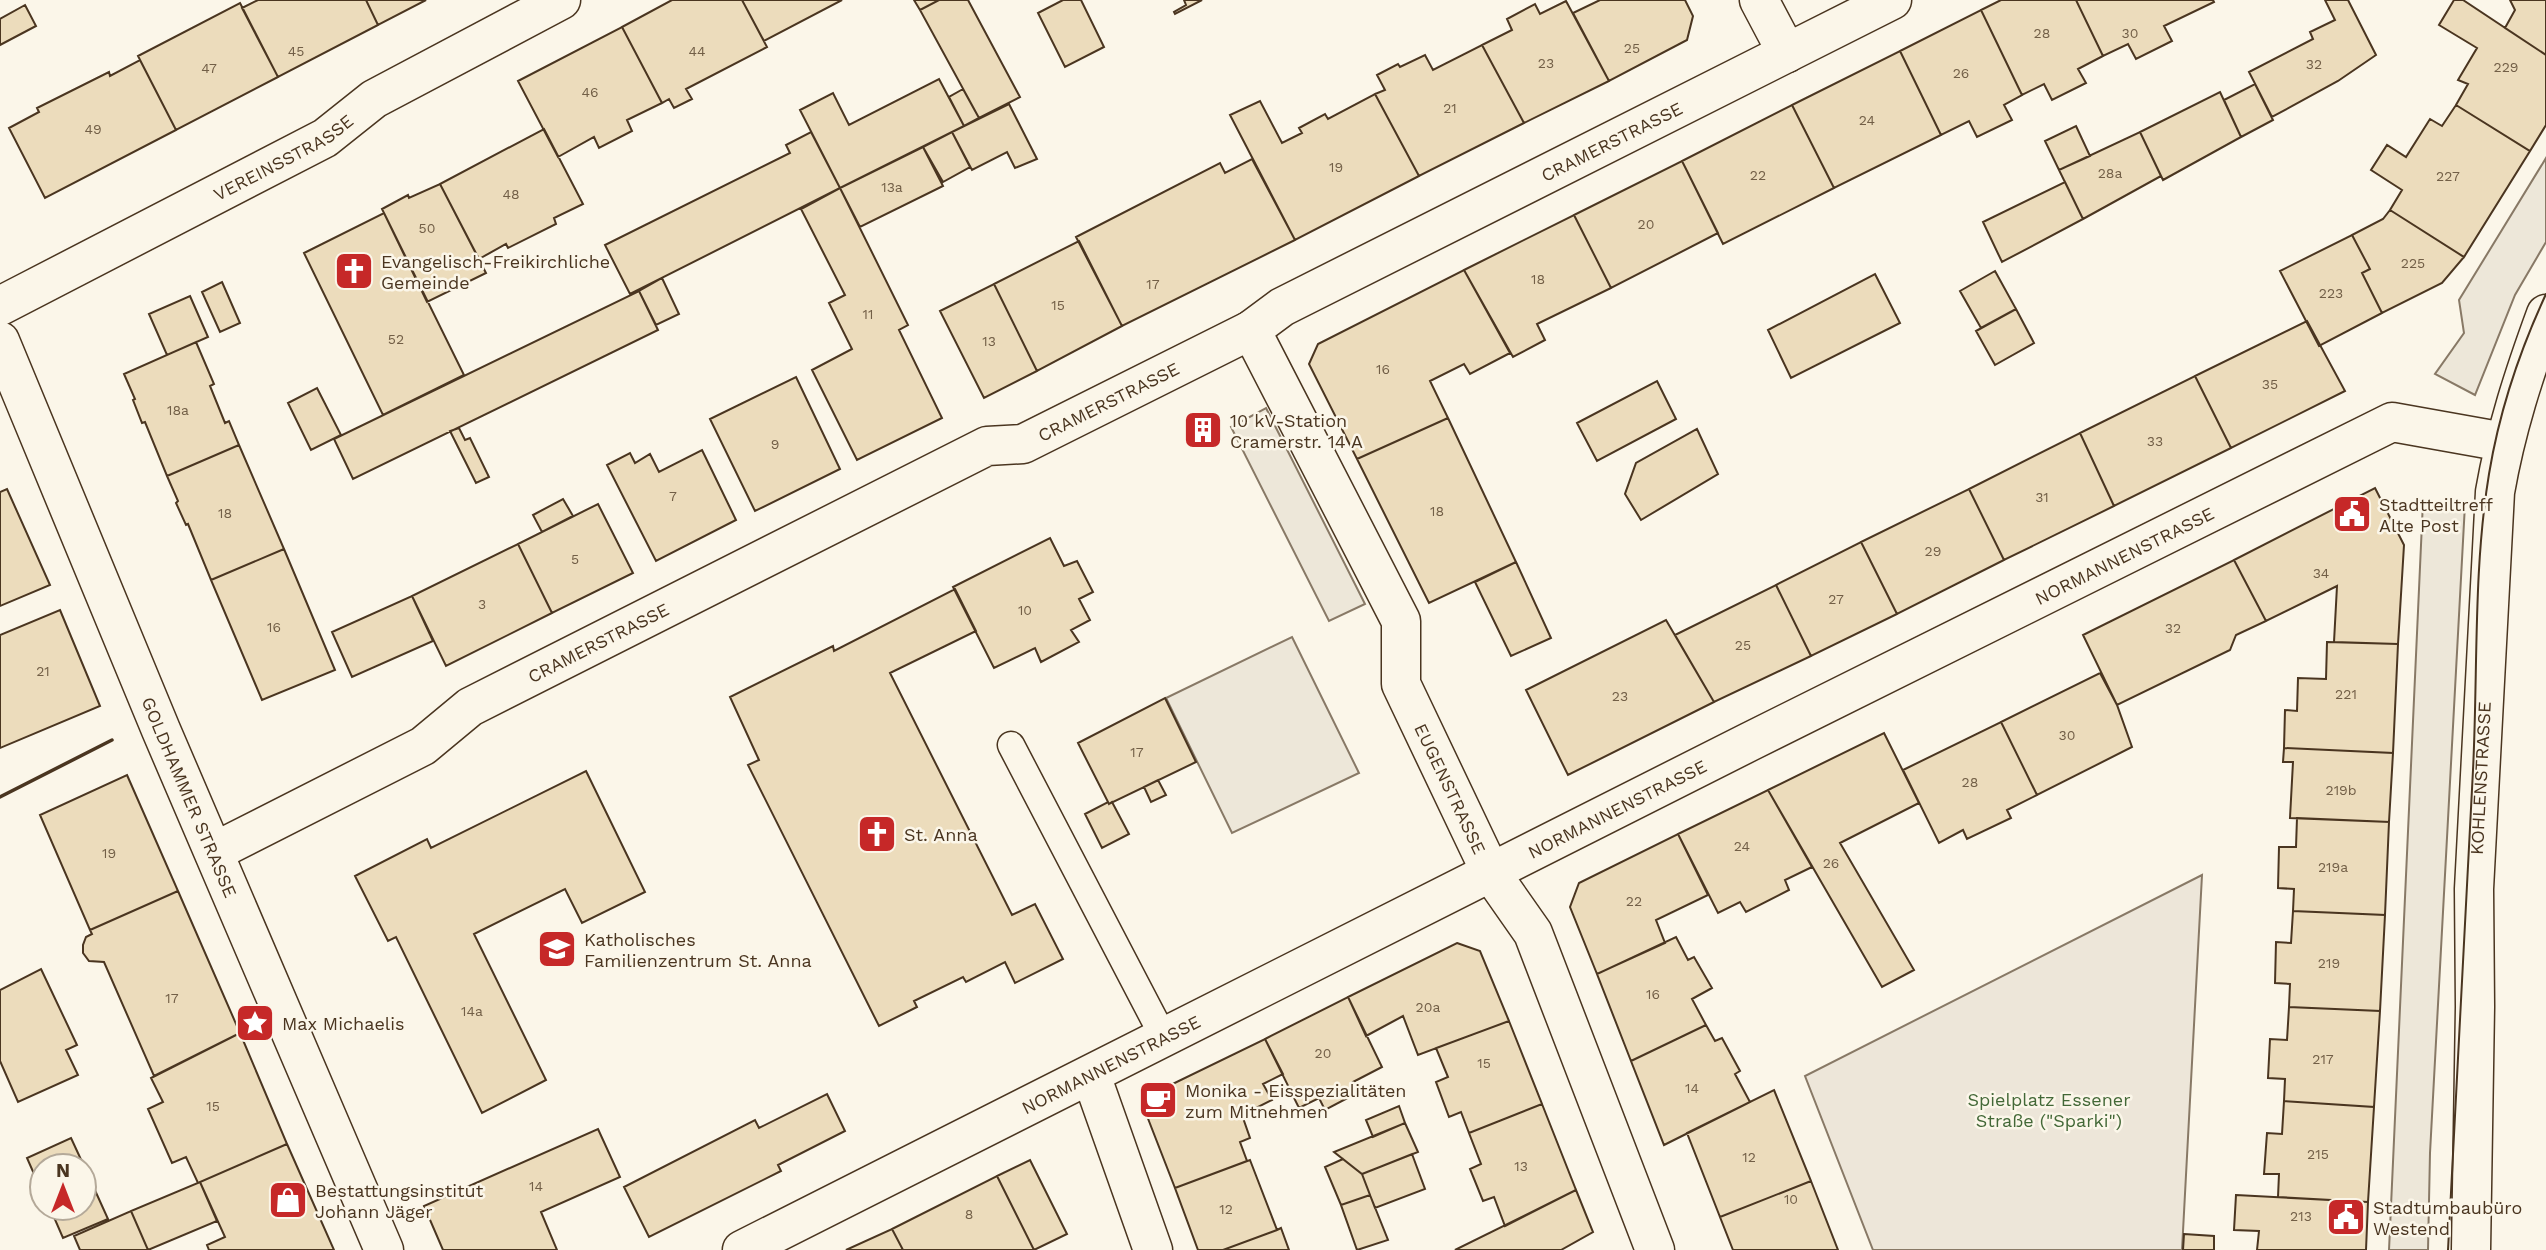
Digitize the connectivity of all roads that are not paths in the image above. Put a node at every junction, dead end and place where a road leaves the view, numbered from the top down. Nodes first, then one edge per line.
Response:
1 (561, 0) edge
2 (1759, 0) edge
3 (1892, 0) edge
4 (1787, 52) junction
5 (0, 306) edge
6 (2546, 314) edge
7 (1251, 330) junction
8 (0, 341) edge
9 (2504, 442) junction
10 (1011, 745) dead end
11 (214, 852) junction
12 (1491, 873) junction
13 (1164, 1038) junction
14 (1091, 1075) junction
15 (384, 1250) edge
16 (741, 1250) edge
17 (1153, 1250) edge
18 (1655, 1250) edge
19 (2471, 1250) edge

1 - 5 street, VEREINSSTRASSE
2 - 4 street
3 - 4 street, CRAMERSTRASSE
4 - 7 street, CRAMERSTRASSE
6 - 9 street, KOHLENSTRASSE
7 - 11 street, CRAMERSTRASSE
7 - 12 street, EUGENSTRASSE
8 - 11 street, GOLDHAMMER STRASSE
9 - 12 street, NORMANNENSTRASSE
9 - 19 street, KOHLENSTRASSE
10 - 13 lane
11 - 15 street, GOLDHAMMER STRASSE
12 - 13 street, NORMANNENSTRASSE
12 - 18 street, EUGENSTRASSE
13 - 14 street, NORMANNENSTRASSE
14 - 16 street, NORMANNENSTRASSE
14 - 17 street

